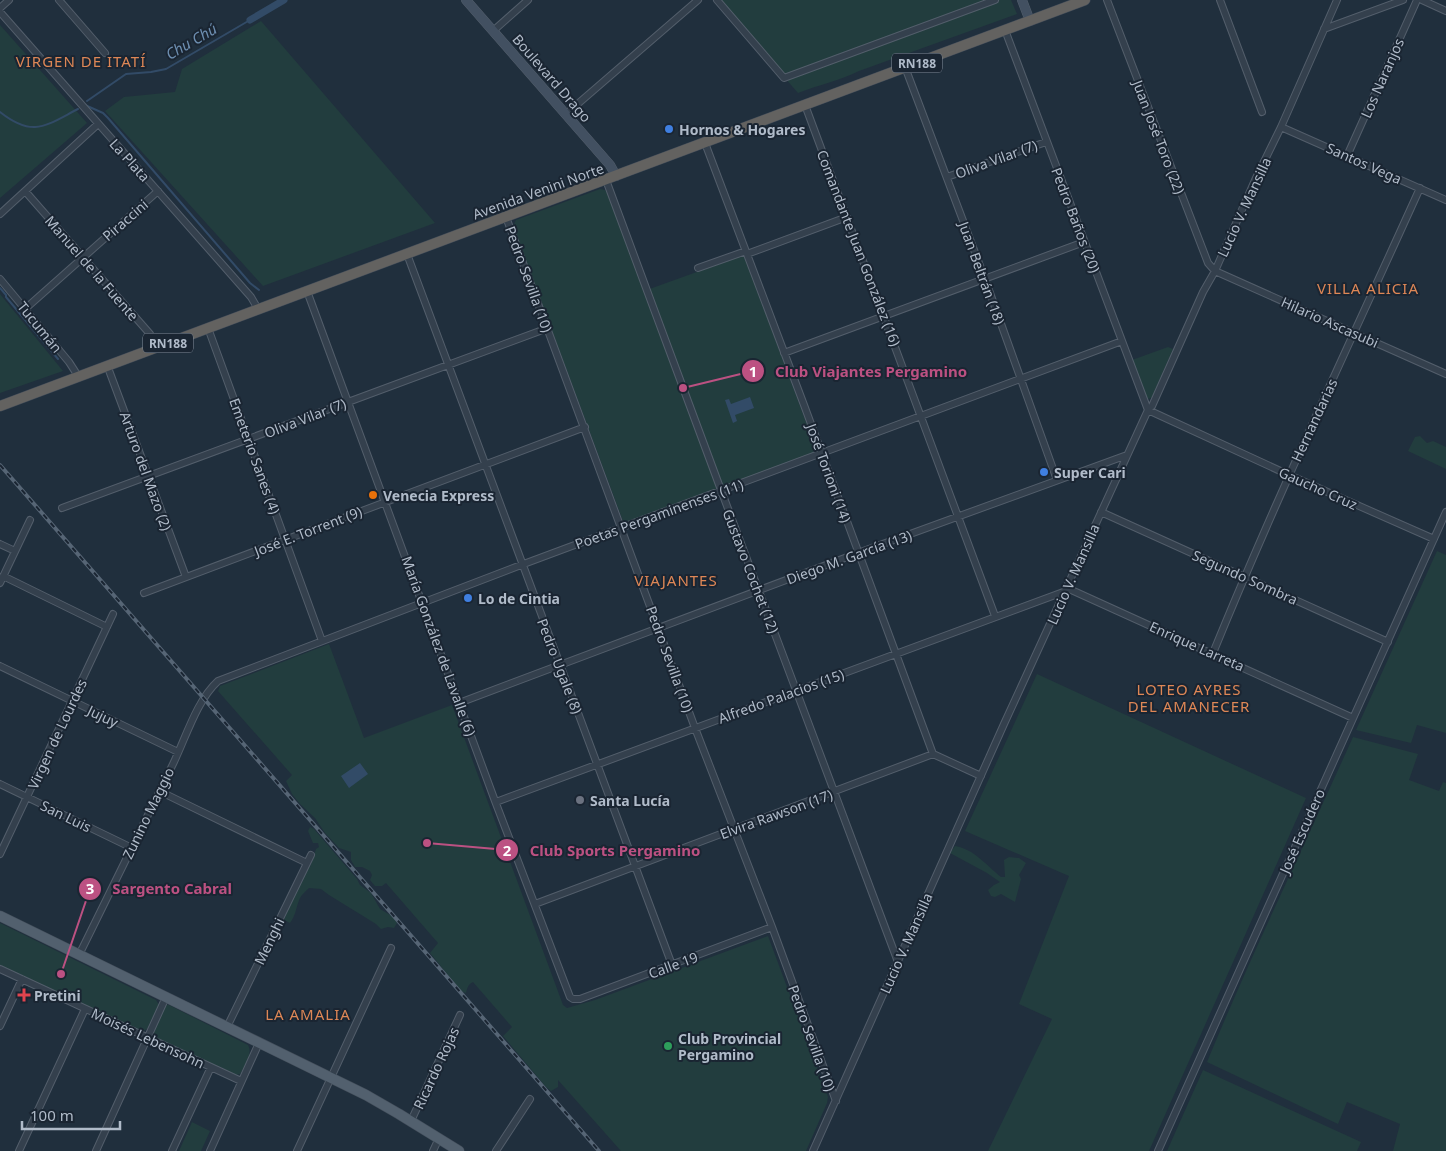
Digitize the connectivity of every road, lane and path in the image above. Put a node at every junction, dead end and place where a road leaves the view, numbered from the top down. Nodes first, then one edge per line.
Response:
1 (9, 0) edge
2 (59, 0) edge
3 (466, 0) edge
4 (528, 0) edge
5 (698, 0) edge
6 (717, 0) edge
7 (995, 0) edge
8 (1022, 0) edge
9 (1085, 0) edge
10 (1107, 0) edge
11 (1220, 0) edge
12 (1337, 0) edge
13 (1403, 0) edge
14 (1417, 0) edge
15 (1422, 0) edge
16 (0, 8) edge
17 (1446, 11) edge
18 (0, 12) edge
19 (1030, 21) junction
20 (1324, 29) junction
21 (1005, 30) junction
22 (493, 31) junction
23 (105, 53) dead end
24 (905, 68) junction
25 (805, 105) junction
26 (1262, 112) dead end
27 (566, 114) junction
28 (98, 124) junction
29 (1281, 127) junction
30 (1046, 142) junction
31 (704, 143) junction
32 (1347, 156) junction
33 (611, 178) junction
34 (946, 178) junction
35 (1420, 188) junction
36 (25, 191) junction
37 (158, 191) junction
38 (1446, 200) edge
39 (0, 214) edge
40 (847, 216) junction
41 (506, 217) junction
42 (1084, 242) junction
43 (747, 252) junction
44 (407, 254) junction
45 (83, 257) junction
46 (698, 268) dead end
47 (1215, 271) junction
48 (0, 279) edge
49 (985, 279) junction
50 (307, 291) junction
51 (26, 309) junction
52 (258, 309) junction
53 (884, 316) junction
54 (208, 328) junction
55 (548, 328) junction
56 (1354, 333) junction
57 (1122, 341) junction
58 (156, 347) junction
59 (784, 353) junction
60 (107, 365) junction
61 (448, 365) junction
62 (1446, 374) edge
63 (78, 376) junction
64 (1021, 379) junction
65 (348, 402) junction
66 (0, 406) edge
67 (1148, 410) junction
68 (921, 416) junction
69 (585, 427) junction
70 (249, 440) junction
71 (822, 453) junction
72 (1126, 455) junction
73 (485, 465) junction
74 (1289, 475) junction
75 (148, 477) junction
76 (1058, 480) junction
77 (721, 491) junction
78 (385, 502) junction
79 (62, 508) dead end
80 (1101, 512) junction
81 (1446, 512) edge
82 (958, 516) junction
83 (30, 520) dead end
84 (621, 528) junction
85 (1434, 539) junction
86 (285, 540) junction
87 (0, 544) edge
88 (15, 551) junction
89 (858, 553) junction
90 (521, 565) junction
91 (186, 577) junction
92 (1244, 577) junction
93 (2, 580) edge
94 (1067, 589) junction
95 (758, 590) junction
96 (144, 593) dead end
97 (423, 603) junction
98 (113, 614) dead end
99 (995, 616) junction
100 (107, 626) junction
101 (658, 628) junction
102 (322, 641) junction
103 (1388, 642) junction
104 (896, 653) junction
105 (1212, 653) junction
106 (560, 664) junction
107 (0, 666) edge
108 (796, 690) junction
109 (203, 698) joint
110 (72, 701) junction
111 (459, 703) junction
112 (1353, 718) junction
113 (695, 728) junction
114 (178, 752) junction
115 (933, 754) junction
116 (596, 765) junction
117 (981, 776) junction
118 (0, 784) edge
119 (159, 791) junction
120 (834, 792) junction
121 (27, 797) junction
122 (496, 802) junction
123 (734, 829) junction
124 (132, 848) junction
125 (0, 854) edge
126 (312, 855) dead end
127 (308, 863) junction
128 (635, 866) junction
129 (535, 904) junction
130 (0, 916) edge
131 (772, 928) junction
132 (391, 948) dead end
133 (79, 955) junction
134 (898, 962) junction
135 (672, 965) junction
136 (0, 969) edge
137 (22, 979) junction
138 (166, 998) junction
139 (573, 999) joint
140 (85, 1009) junction
141 (460, 1015) dead end
142 (0, 1026) edge
143 (227, 1027) junction
144 (148, 1038) junction
145 (259, 1043) junction
146 (211, 1066) junction
147 (331, 1078) junction
148 (241, 1081) junction
149 (530, 1099) dead end
150 (836, 1101) junction
151 (411, 1120) junction
152 (439, 1138) junction
153 (213, 1150) edge
154 (19, 1151) edge
155 (96, 1151) edge
156 (172, 1151) edge
157 (297, 1151) edge
158 (433, 1151) edge
159 (459, 1151) edge
160 (496, 1151) edge
161 (814, 1151) edge
162 (1158, 1151) edge

1 - 16 street
2 - 23 street
3 - 22 main road, Boulevard Drago
4 - 22 street
5 - 27 street
6 - 7 street
8 - 19 main road
9 - 19 highway, Avenida Venini Norte / RN188
10 - 47 street, Juan José Toro (22)
11 - 26 street
12 - 20 street, Lucio V. Mansilla
13 - 20 street
14 - 32 street, Los Naranjos
15 - 17 street
18 - 28 street, La Plata
19 - 21 highway, Avenida Venini Norte / RN188
20 - 29 street, Lucio V. Mansilla
21 - 24 highway, Avenida Venini Norte / RN188
21 - 30 street, Pedro Baños (20)
22 - 27 main road, Boulevard Drago
24 - 25 highway, Avenida Venini Norte / RN188
24 - 34 street, Juan Beltrán (18)
25 - 31 highway, Avenida Venini Norte / RN188
25 - 40 street, Comandante Juan González (16)
27 - 33 main road, Boulevard Drago
28 - 36 street
28 - 37 street, La Plata
29 - 32 street, Santos Vega
29 - 47 street, Lucio V. Mansilla
30 - 34 street, Oliva Vilar (7)
30 - 42 street, Pedro Baños (20)
31 - 33 highway, Avenida Venini Norte / RN188
31 - 43 street, José Torioni (14)
32 - 35 street, Santos Vega
33 - 41 highway, Avenida Venini Norte / RN188
33 - 77 street, Gustavo Cochet (12)
34 - 49 street, Juan Beltrán (18)
35 - 38 street, Santos Vega
35 - 56 street, Hernandarias
36 - 39 street
36 - 45 street, Manuel de la Fuente
37 - 45 street, Piraccini
37 - 52 street, La Plata
40 - 43 street
40 - 53 street, Comandante Juan González (16)
41 - 44 highway, Avenida Venini Norte / RN188
41 - 55 street, Pedro Sevilla (10)
42 - 49 street
42 - 57 street, Pedro Baños (20)
43 - 46 street
43 - 59 street, José Torioni (14)
44 - 50 highway, Avenida Venini Norte / RN188
44 - 61 street, Pedro Ugale (8)
45 - 51 street, Piraccini
45 - 58 street, Manuel de la Fuente
47 - 56 street, Hilario Ascasubi
47 - 67 street, Lucio V. Mansilla
48 - 51 street, Tucumán
49 - 53 street
49 - 64 street, Juan Beltrán (18)
50 - 52 highway, Avenida Venini Norte / RN188
50 - 65 street, María González de Lavalle (6)
51 - 63 street, Tucumán
52 - 54 highway, Avenida Venini Norte / RN188
53 - 59 street
53 - 68 street, Comandante Juan González (16)
54 - 58 highway, Avenida Venini Norte / RN188
54 - 70 street, Emeterio Sanes (4)
55 - 61 street, Oliva Vilar (7)
55 - 69 street, Pedro Sevilla (10)
56 - 62 street, Hilario Ascasubi
56 - 74 street, Hernandarias
57 - 64 street, Poetas Pergaminenses (11)
57 - 67 street, Pedro Baños (20)
58 - 60 highway, Avenida Venini Norte / RN188
59 - 71 street, José Torioni (14)
60 - 63 highway, Avenida Venini Norte / RN188
60 - 75 street, Arturo del Mazo (2)
61 - 65 street, Oliva Vilar (7)
61 - 73 street, Pedro Ugale (8)
63 - 66 highway, Avenida Venini Norte / RN188
64 - 68 street, Poetas Pergaminenses (11)
64 - 76 street, Juan Beltrán (18)
65 - 70 street, Oliva Vilar (7)
65 - 78 street, María González de Lavalle (6)
67 - 72 street, Lucio V. Mansilla
67 - 74 street, Gaucho Cruz
68 - 71 street, Poetas Pergaminenses (11)
68 - 82 street, Comandante Juan González (16)
69 - 73 street, José E. Torrent (9)
69 - 84 street, Pedro Sevilla (10)
70 - 75 street, Oliva Vilar (7)
70 - 86 street, Emeterio Sanes (4)
71 - 77 street, Poetas Pergaminenses (11)
71 - 89 street, José Torioni (14)
72 - 76 street, Diego M. García (13)
72 - 80 street, Lucio V. Mansilla
73 - 78 street, José E. Torrent (9)
73 - 90 street, Pedro Ugale (8)
74 - 85 street, Gaucho Cruz
74 - 92 street, Hernandarias
75 - 79 street, Oliva Vilar (7)
75 - 91 street, Arturo del Mazo (2)
76 - 82 street, Diego M. García (13)
77 - 84 street, Poetas Pergaminenses (11)
77 - 95 street, Gustavo Cochet (12)
78 - 86 street, José E. Torrent (9)
78 - 97 street, María González de Lavalle (6)
80 - 92 street, Segundo Sombra
80 - 94 street, Lucio V. Mansilla
81 - 85 street, José Escudero
82 - 89 street, Diego M. García (13)
82 - 99 street, Comandante Juan González (16)
83 - 88 street
84 - 90 street, Poetas Pergaminenses (11)
84 - 101 street, Pedro Sevilla (10)
85 - 103 street, José Escudero
86 - 91 street, José E. Torrent (9)
86 - 102 street, Emeterio Sanes (4)
87 - 88 street
88 - 93 street
89 - 95 street, Diego M. García (13)
89 - 104 street, José Torioni (14)
90 - 97 street, Poetas Pergaminenses (11)
90 - 106 street, Pedro Ugale (8)
91 - 96 street, José E. Torrent (9)
92 - 103 street, Segundo Sombra
92 - 105 street, Hernandarias
93 - 100 street
94 - 99 street, Alfredo Palacios (15)
94 - 105 street, Enrique Larreta
94 - 117 street, Lucio V. Mansilla
95 - 101 street, Diego M. García (13)
95 - 108 street, Gustavo Cochet (12)
97 - 102 street, Poetas Pergaminenses (11)
97 - 111 street, María González de Lavalle (6)
98 - 100 street, Virgen de Lourdes
99 - 104 street, Alfredo Palacios (15)
100 - 110 street, Virgen de Lourdes
101 - 106 street, Diego M. García (13)
101 - 113 street, Pedro Sevilla (10)
102 - 109 street, Poetas Pergaminenses (11)
103 - 112 street, José Escudero
104 - 108 street, Alfredo Palacios (15)
104 - 115 street, José Torioni (14)
105 - 112 street, Enrique Larreta
106 - 111 street, Diego M. García (13)
106 - 116 street, Pedro Ugale (8)
107 - 110 street, Jujuy
108 - 113 street, Alfredo Palacios (15)
108 - 120 street, Gustavo Cochet (12)
109 - 114 street, Zunino Maggio
110 - 114 street, Jujuy
110 - 121 street, Virgen de Lourdes
111 - 122 street, María González de Lavalle (6)
112 - 162 street, José Escudero
113 - 116 street, Alfredo Palacios (15)
113 - 123 street, Pedro Sevilla (10)
114 - 119 street, Zunino Maggio
115 - 117 street
115 - 120 street, Elvira Rawson (17)
116 - 122 street, Alfredo Palacios (15)
116 - 128 street, Pedro Ugale (8)
117 - 134 street, Lucio V. Mansilla
118 - 121 street, San Luis
119 - 124 street, Zunino Maggio
119 - 127 street
120 - 123 street, Elvira Rawson (17)
120 - 134 street, Gustavo Cochet (12)
121 - 124 street, San Luis
121 - 125 street, Virgen de Lourdes
122 - 129 street, María González de Lavalle (6)
123 - 128 street, Elvira Rawson (17)
123 - 131 street, Pedro Sevilla (10)
124 - 133 street, Zunino Maggio
126 - 127 street, Menghi
127 - 143 street, Menghi
128 - 129 street, Elvira Rawson (17)
128 - 135 street, Pedro Ugale (8)
129 - 139 street, María González de Lavalle (6)
130 - 133 main road
131 - 135 street, Calle 19
131 - 150 street, Pedro Sevilla (10)
132 - 147 street
133 - 138 main road
134 - 150 street, Lucio V. Mansilla
135 - 139 street, Calle 19
136 - 137 street, Moisés Lebensohn
137 - 140 street, Moisés Lebensohn
137 - 142 street
138 - 143 main road
138 - 144 street
140 - 144 street, Moisés Lebensohn
140 - 154 street
141 - 151 street, Ricardo Rojas
143 - 145 main road
144 - 146 street, Moisés Lebensohn
144 - 155 street
145 - 147 main road
145 - 148 street
146 - 148 street, Moisés Lebensohn
146 - 156 street
147 - 151 main road
147 - 157 street
148 - 153 street
149 - 160 street
150 - 161 street, Lucio V. Mansilla
151 - 152 main road
152 - 158 street
152 - 159 main road

